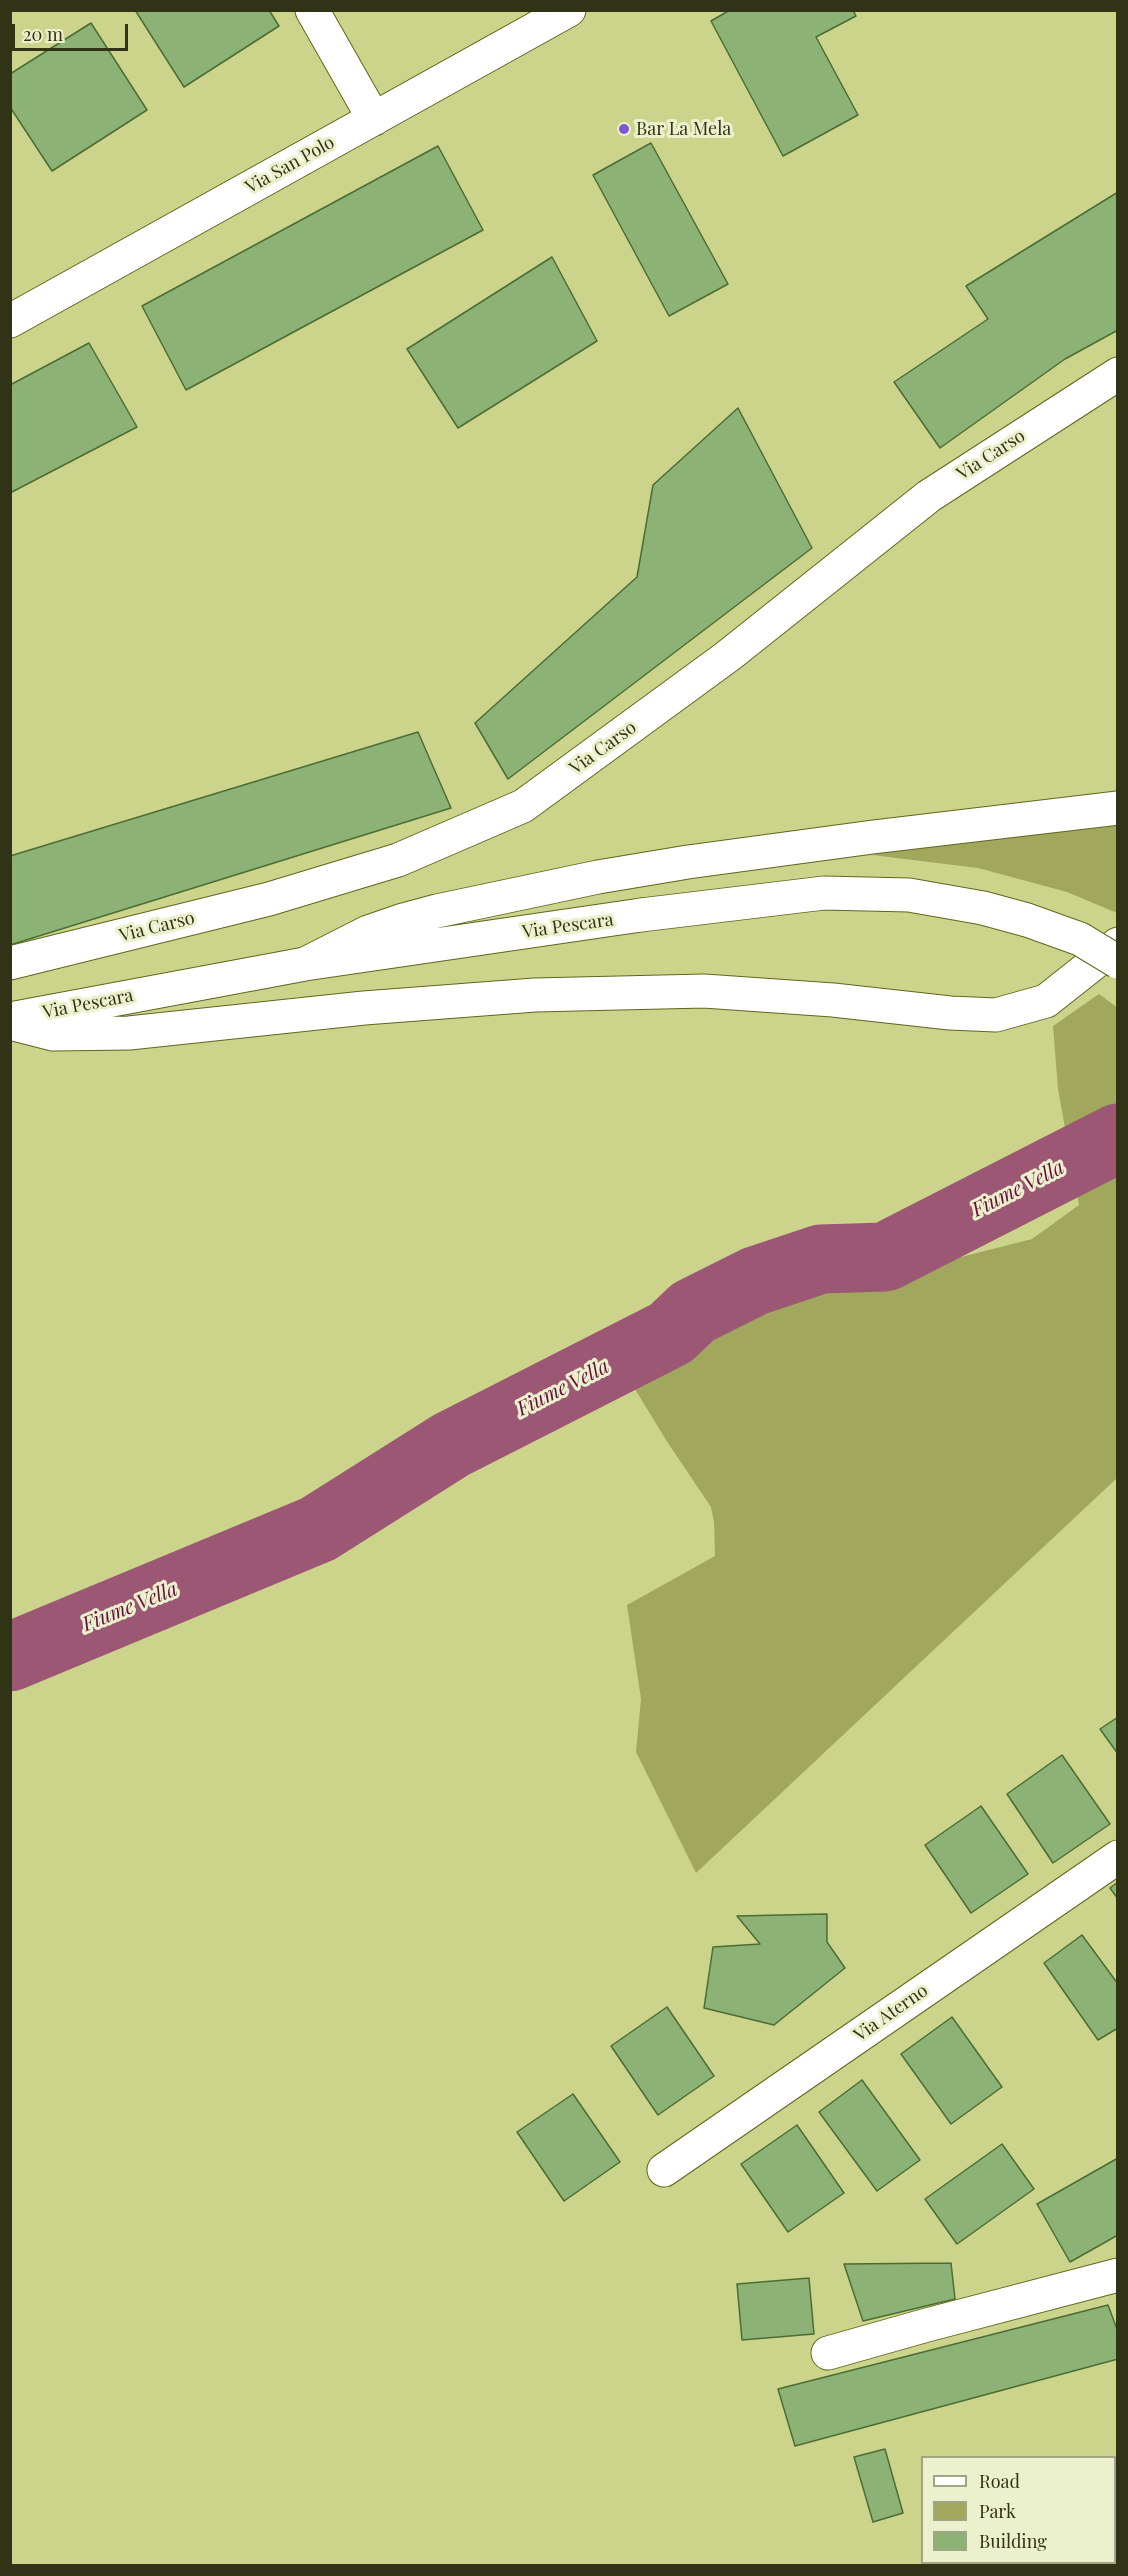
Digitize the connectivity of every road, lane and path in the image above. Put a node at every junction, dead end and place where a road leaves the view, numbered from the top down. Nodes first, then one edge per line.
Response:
1 (312, 10) edge
2 (569, 10) edge
3 (374, 119) junction
4 (10, 321) edge
5 (1118, 374) edge
6 (1118, 808) edge
7 (1118, 944) edge
8 (1118, 962) edge
9 (10, 963) edge
10 (305, 964) junction
11 (10, 1021) edge
12 (1118, 1857) edge
13 (664, 2170) dead end
14 (1118, 2275) edge
15 (828, 2354) dead end

1 - 3 street
2 - 3 street, Via San Polo
3 - 4 street, Via San Polo
5 - 9 street, Via Carso
6 - 10 street
7 - 11 street
8 - 10 street, Via Pescara, bridge
10 - 11 street, Via Pescara
12 - 13 street, Via Aterno
14 - 15 street

